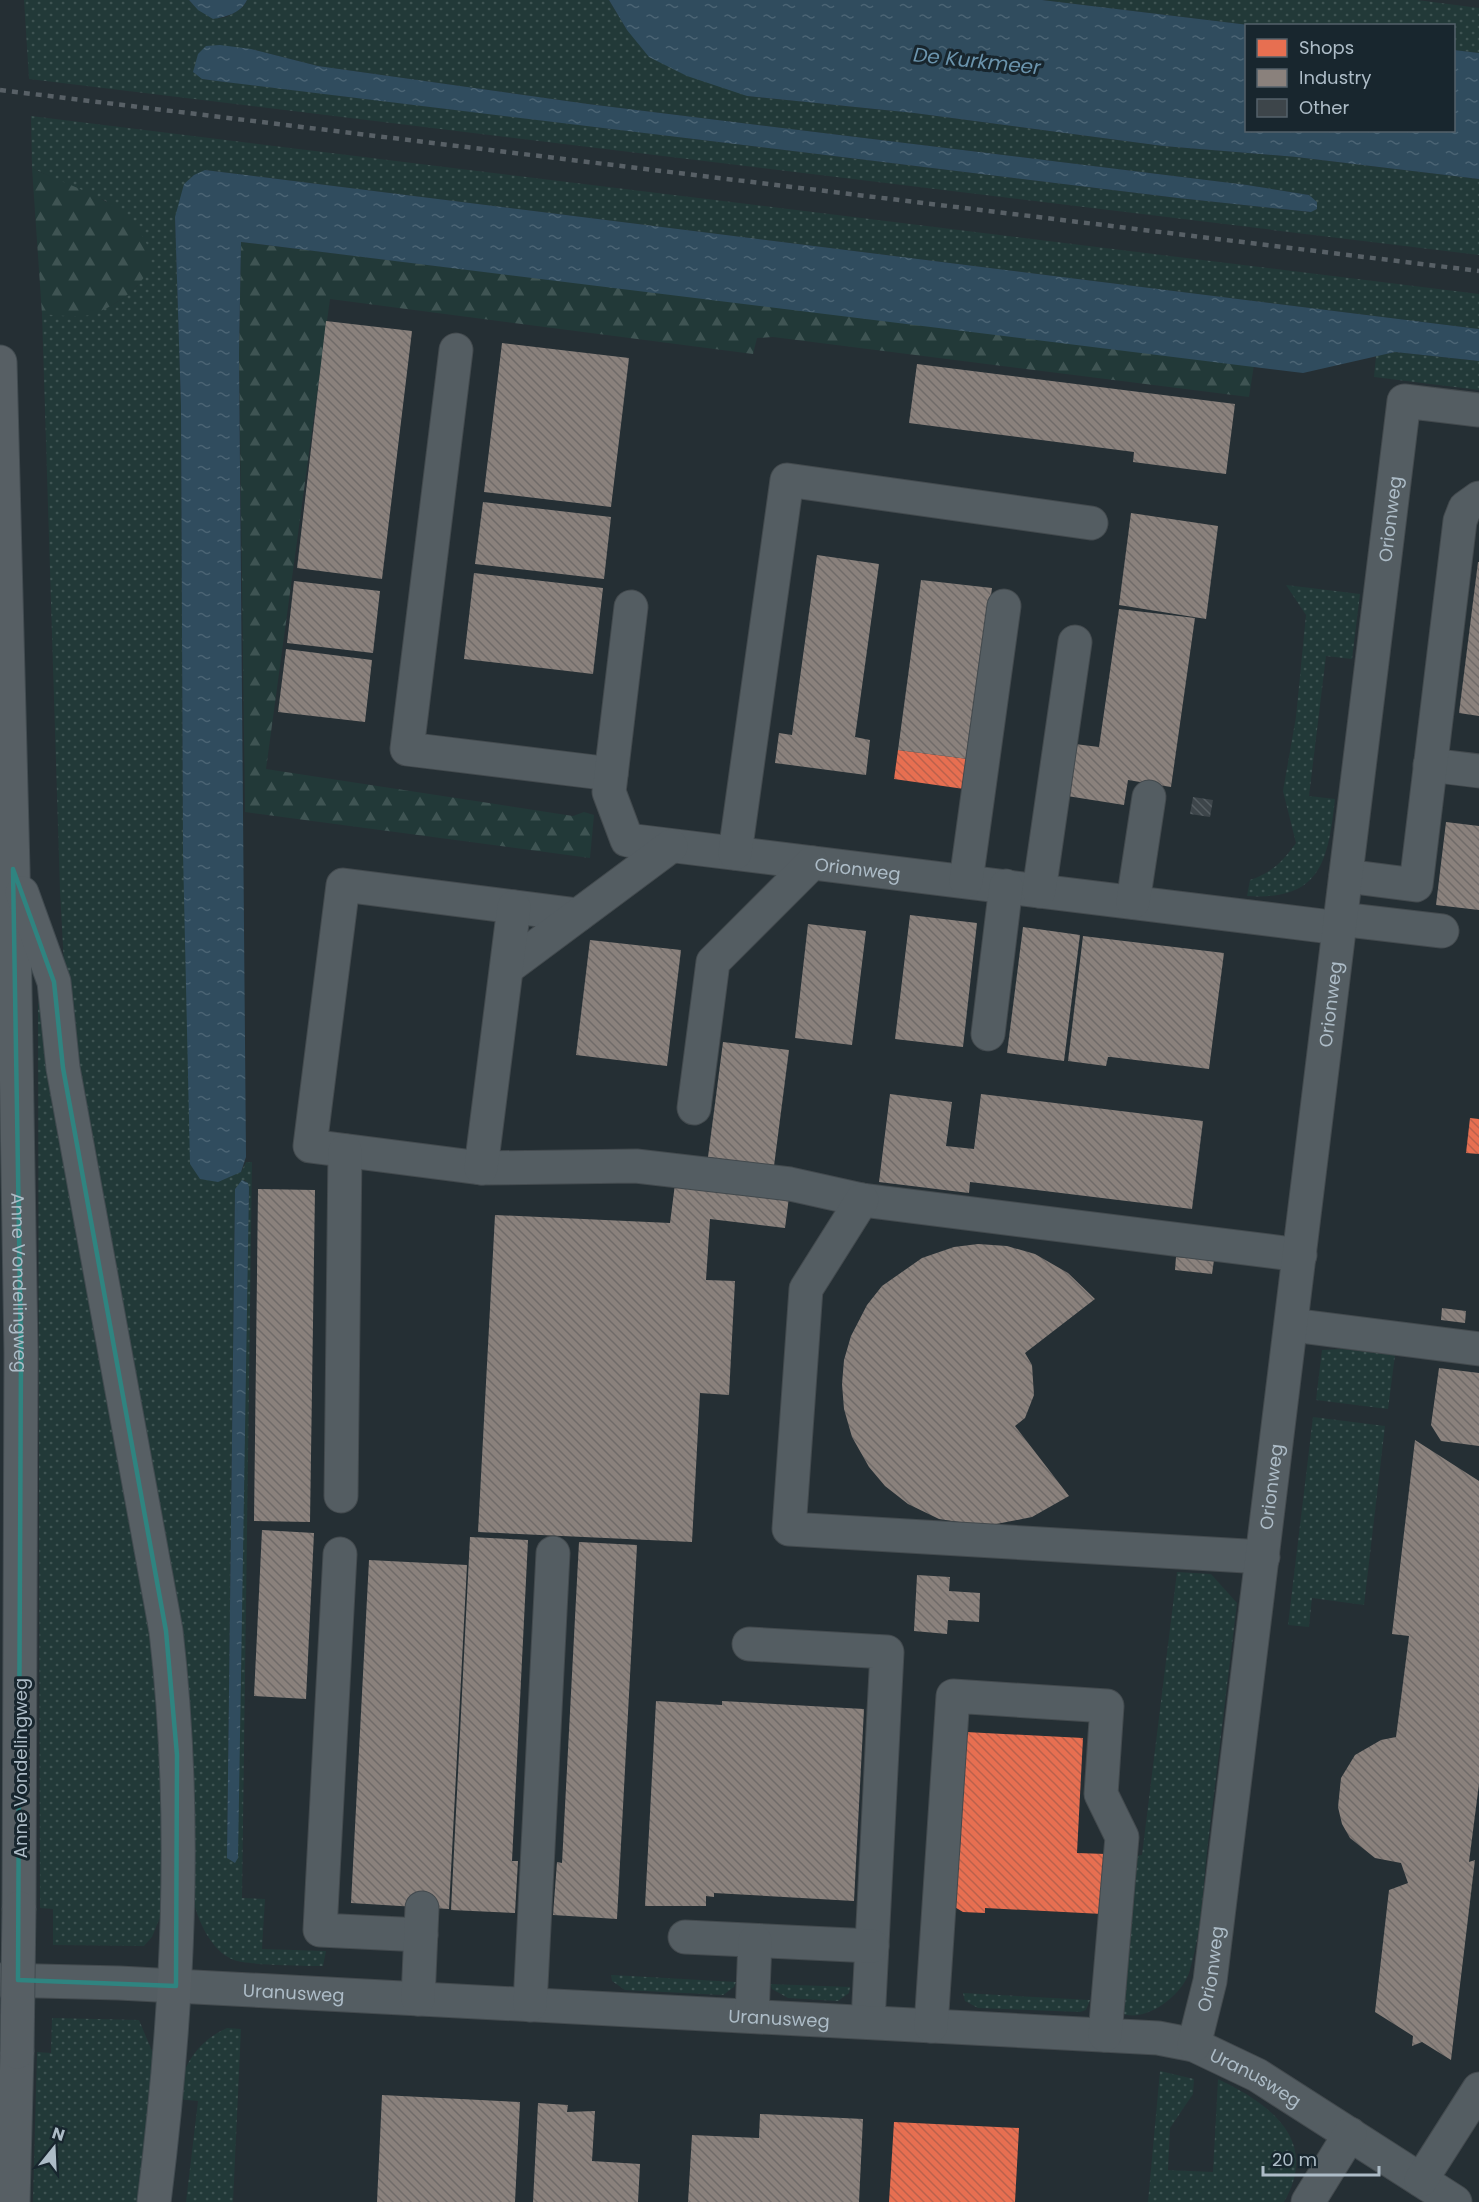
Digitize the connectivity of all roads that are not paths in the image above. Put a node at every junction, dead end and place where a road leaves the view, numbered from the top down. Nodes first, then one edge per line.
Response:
1 (456, 350) dead end
2 (0, 363) edge
3 (1479, 410) edge
4 (1479, 498) edge
5 (1091, 523) dead end
6 (1004, 606) dead end
7 (631, 607) dead end
8 (1075, 642) dead end
9 (1430, 765) junction
10 (1479, 771) edge
11 (611, 774) junction
12 (1149, 796) dead end
13 (671, 846) junction
14 (735, 854) junction
15 (812, 863) junction
16 (13, 869) junction
17 (1346, 876) junction
18 (966, 882) junction
19 (1006, 886) junction
20 (1039, 891) junction
21 (1133, 902) junction
22 (514, 907) junction
23 (578, 915) junction
24 (1340, 923) junction
25 (1442, 931) dead end
26 (507, 968) junction
27 (988, 1034) dead end
28 (694, 1108) dead end
29 (345, 1151) junction
30 (481, 1168) junction
31 (862, 1200) junction
32 (1300, 1255) junction
33 (1292, 1325) junction
34 (1479, 1349) edge
35 (341, 1496) dead end
36 (553, 1552) dead end
37 (340, 1554) dead end
38 (1263, 1557) junction
39 (749, 1644) dead end
40 (685, 1937) dead end
41 (755, 1941) junction
42 (872, 1946) junction
43 (0, 1980) edge
44 (176, 1986) junction
45 (417, 1999) junction
46 (530, 2005) junction
47 (752, 2016) junction
48 (868, 2022) junction
49 (931, 2026) junction
50 (1105, 2035) junction
51 (1194, 2045) junction
52 (1479, 2090) edge
53 (1350, 2134) junction
54 (1421, 2180) junction
55 (13, 2202) edge
56 (154, 2202) edge
57 (1308, 2202) edge
58 (1455, 2202) edge

1 - 11 street
2 - 16 main road, Anne Vondelingweg
3 - 17 street, Orionweg
4 - 9 street
5 - 14 street
6 - 18 street
7 - 11 street
8 - 20 street
9 - 10 street
9 - 17 street
11 - 13 street, Orionweg
12 - 21 street
13 - 14 street, Orionweg
13 - 23 street
14 - 15 street, Orionweg
15 - 18 street, Orionweg
15 - 28 street
16 - 44 main road
16 - 55 main road, Anne Vondelingweg, bridge
17 - 24 street, Orionweg
18 - 19 street, Orionweg
19 - 20 street, Orionweg
19 - 27 street
20 - 21 street, Orionweg
21 - 24 street, Orionweg
22 - 23 street
22 - 26 street
22 - 29 street
23 - 26 street
24 - 25 street
24 - 32 street, Orionweg
26 - 30 street
29 - 30 street
29 - 35 street
30 - 31 street
31 - 32 street
31 - 38 street
32 - 33 street, Orionweg
33 - 34 street
33 - 38 street, Orionweg
36 - 46 street
37 - 45 street
38 - 51 street, Orionweg
39 - 42 street
40 - 41 street
41 - 42 street
41 - 47 street
42 - 48 street
43 - 44 street, Uranusweg
44 - 45 street, Uranusweg
44 - 56 main road
45 - 46 street, Uranusweg
46 - 47 street, Uranusweg
47 - 48 street, Uranusweg
48 - 49 street, Uranusweg
49 - 50 street, Uranusweg
49 - 50 street
50 - 51 street, Uranusweg
51 - 53 street, Uranusweg
52 - 54 street
53 - 54 street, Uranusweg
53 - 57 street
54 - 58 street, Uranusweg

